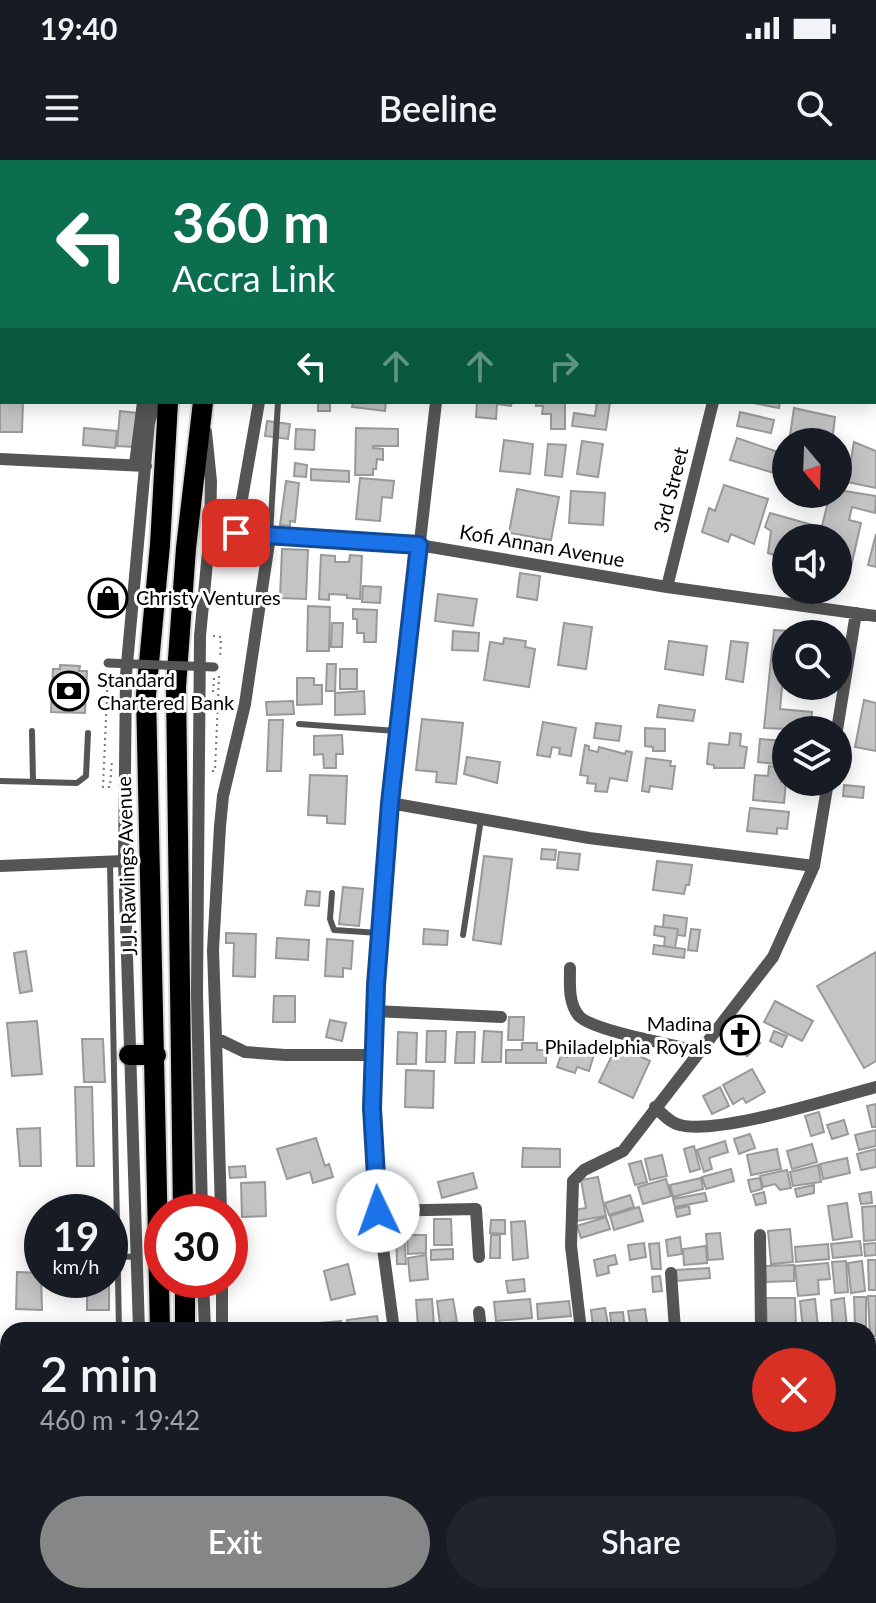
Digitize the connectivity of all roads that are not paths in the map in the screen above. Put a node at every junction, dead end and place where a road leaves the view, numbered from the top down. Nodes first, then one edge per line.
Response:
1 (143, 404) edge
2 (154, 404) edge
3 (168, 404) edge
4 (203, 404) edge
5 (259, 404) edge
6 (278, 404) edge
7 (436, 404) edge
8 (713, 404) edge
9 (0, 459) edge
10 (140, 465) junction
11 (210, 531) junction
12 (236, 533) junction
13 (270, 536) junction
14 (419, 545) junction
15 (667, 587) junction
16 (856, 613) junction
17 (876, 616) edge
18 (108, 663) road end
19 (214, 667) road end
20 (839, 716) edge
21 (299, 724) dead end
22 (32, 731) dead end
23 (397, 731) junction
24 (88, 733) dead end
25 (0, 781) edge
26 (33, 782) junction
27 (826, 796) edge
28 (390, 803) junction
29 (481, 819) junction
30 (124, 861) junction
31 (110, 862) junction
32 (0, 866) edge
33 (814, 866) junction
34 (332, 893) dead end
35 (379, 933) junction
36 (463, 935) dead end
37 (570, 968) dead end
38 (374, 1011) junction
39 (501, 1017) dead end
40 (198, 1044) junction
41 (698, 1051) junction
42 (129, 1055) junction
43 (156, 1055) junction
44 (372, 1055) junction
45 (876, 1087) edge
46 (655, 1107) junction
47 (113, 1194) edge
48 (185, 1194) edge
49 (202, 1194) edge
50 (219, 1194) edge
51 (378, 1211) junction
52 (760, 1235) dead end
53 (128, 1257) edge
54 (136, 1257) junction
55 (479, 1257) dead end
56 (671, 1273) dead end
57 (116, 1298) edge
58 (185, 1298) edge
59 (204, 1298) edge
60 (222, 1298) edge
61 (479, 1312) dead end
62 (118, 1322) edge
63 (139, 1322) edge
64 (160, 1322) edge
65 (185, 1322) edge
66 (205, 1322) edge
67 (222, 1322) edge
68 (393, 1322) edge
69 (480, 1322) edge
70 (580, 1322) edge
71 (674, 1322) edge
72 (761, 1322) edge

1 - 10 street
2 - 10 street
3 - 43 highway, J.J. Rawlings Avenue
4 - 11 street
4 - 40 highway
5 - 12 street
6 - 13 lane
7 - 14 street
8 - 15 street, 3rd Street
9 - 10 street
10 - 30 street
11 - 12 street, Kofi Annan Avenue
11 - 40 street
12 - 13 street, Kofi Annan Avenue
13 - 14 street, Kofi Annan Avenue
13 - 40 street
14 - 15 street, Kofi Annan Avenue
14 - 23 street
15 - 16 street, Kofi Annan Avenue
16 - 17 street, Kofi Annan Avenue
16 - 20 street
18 - 19 street, bridge
21 - 23 lane
22 - 26 lane
23 - 28 street
24 - 26 lane
25 - 26 lane
27 - 33 street
28 - 29 street
28 - 35 street
29 - 33 street
29 - 36 lane
30 - 31 street
30 - 42 street
31 - 32 street
31 - 47 lane
33 - 41 street
34 - 35 lane
35 - 38 street
37 - 41 street
38 - 39 street
38 - 44 street
40 - 44 street
40 - 48 highway
40 - 49 street
40 - 50 street
41 - 46 street
42 - 43 highway
42 - 54 street
43 - 64 highway, J.J. Rawlings Avenue
44 - 51 street
45 - 46 street
46 - 70 street
51 - 55 street
51 - 68 street
52 - 72 street
53 - 54 lane
54 - 63 street
56 - 71 street
57 - 62 lane
58 - 65 highway
59 - 66 street
60 - 67 street
61 - 69 street

